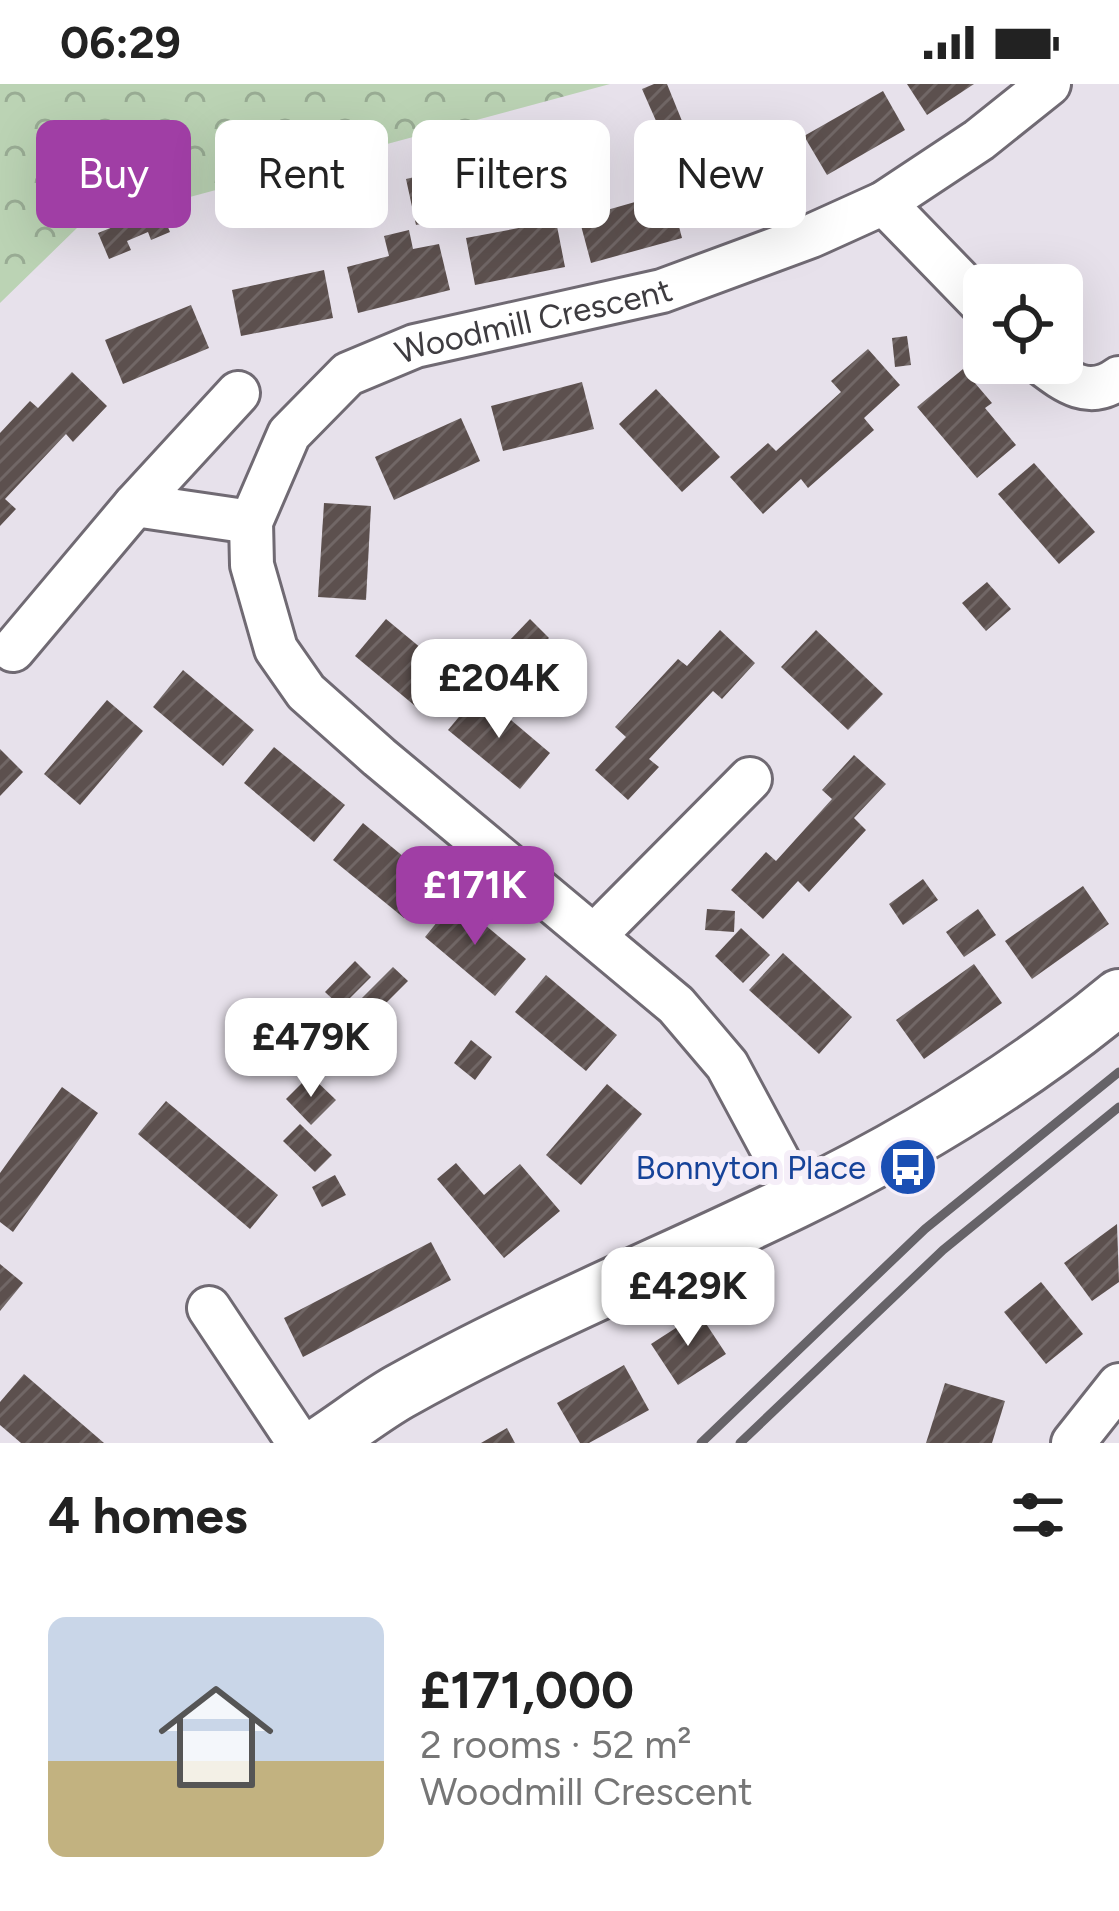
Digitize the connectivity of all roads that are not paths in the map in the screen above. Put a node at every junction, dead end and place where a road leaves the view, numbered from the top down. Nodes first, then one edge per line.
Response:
1 (1049, 84) edge
2 (884, 203) junction
3 (963, 284) edge
4 (1119, 378) edge
5 (1068, 384) edge
6 (238, 393) dead end
7 (135, 505) junction
8 (251, 522) junction
9 (13, 650) dead end
10 (750, 779) dead end
11 (593, 937) junction
12 (1119, 997) edge
13 (800, 1199) junction
14 (209, 1307) dead end
15 (1119, 1385) edge
16 (299, 1443) edge
17 (323, 1443) edge
18 (1072, 1443) edge

1 - 2 street, Woodmill Crescent
2 - 3 street
2 - 8 street, Woodmill Crescent
4 - 5 street
6 - 7 street
7 - 8 street
7 - 9 street
8 - 11 street, Woodmill Crescent
10 - 11 street
11 - 13 street, Woodmill Crescent
12 - 13 street
13 - 17 street
14 - 16 street
15 - 18 street

